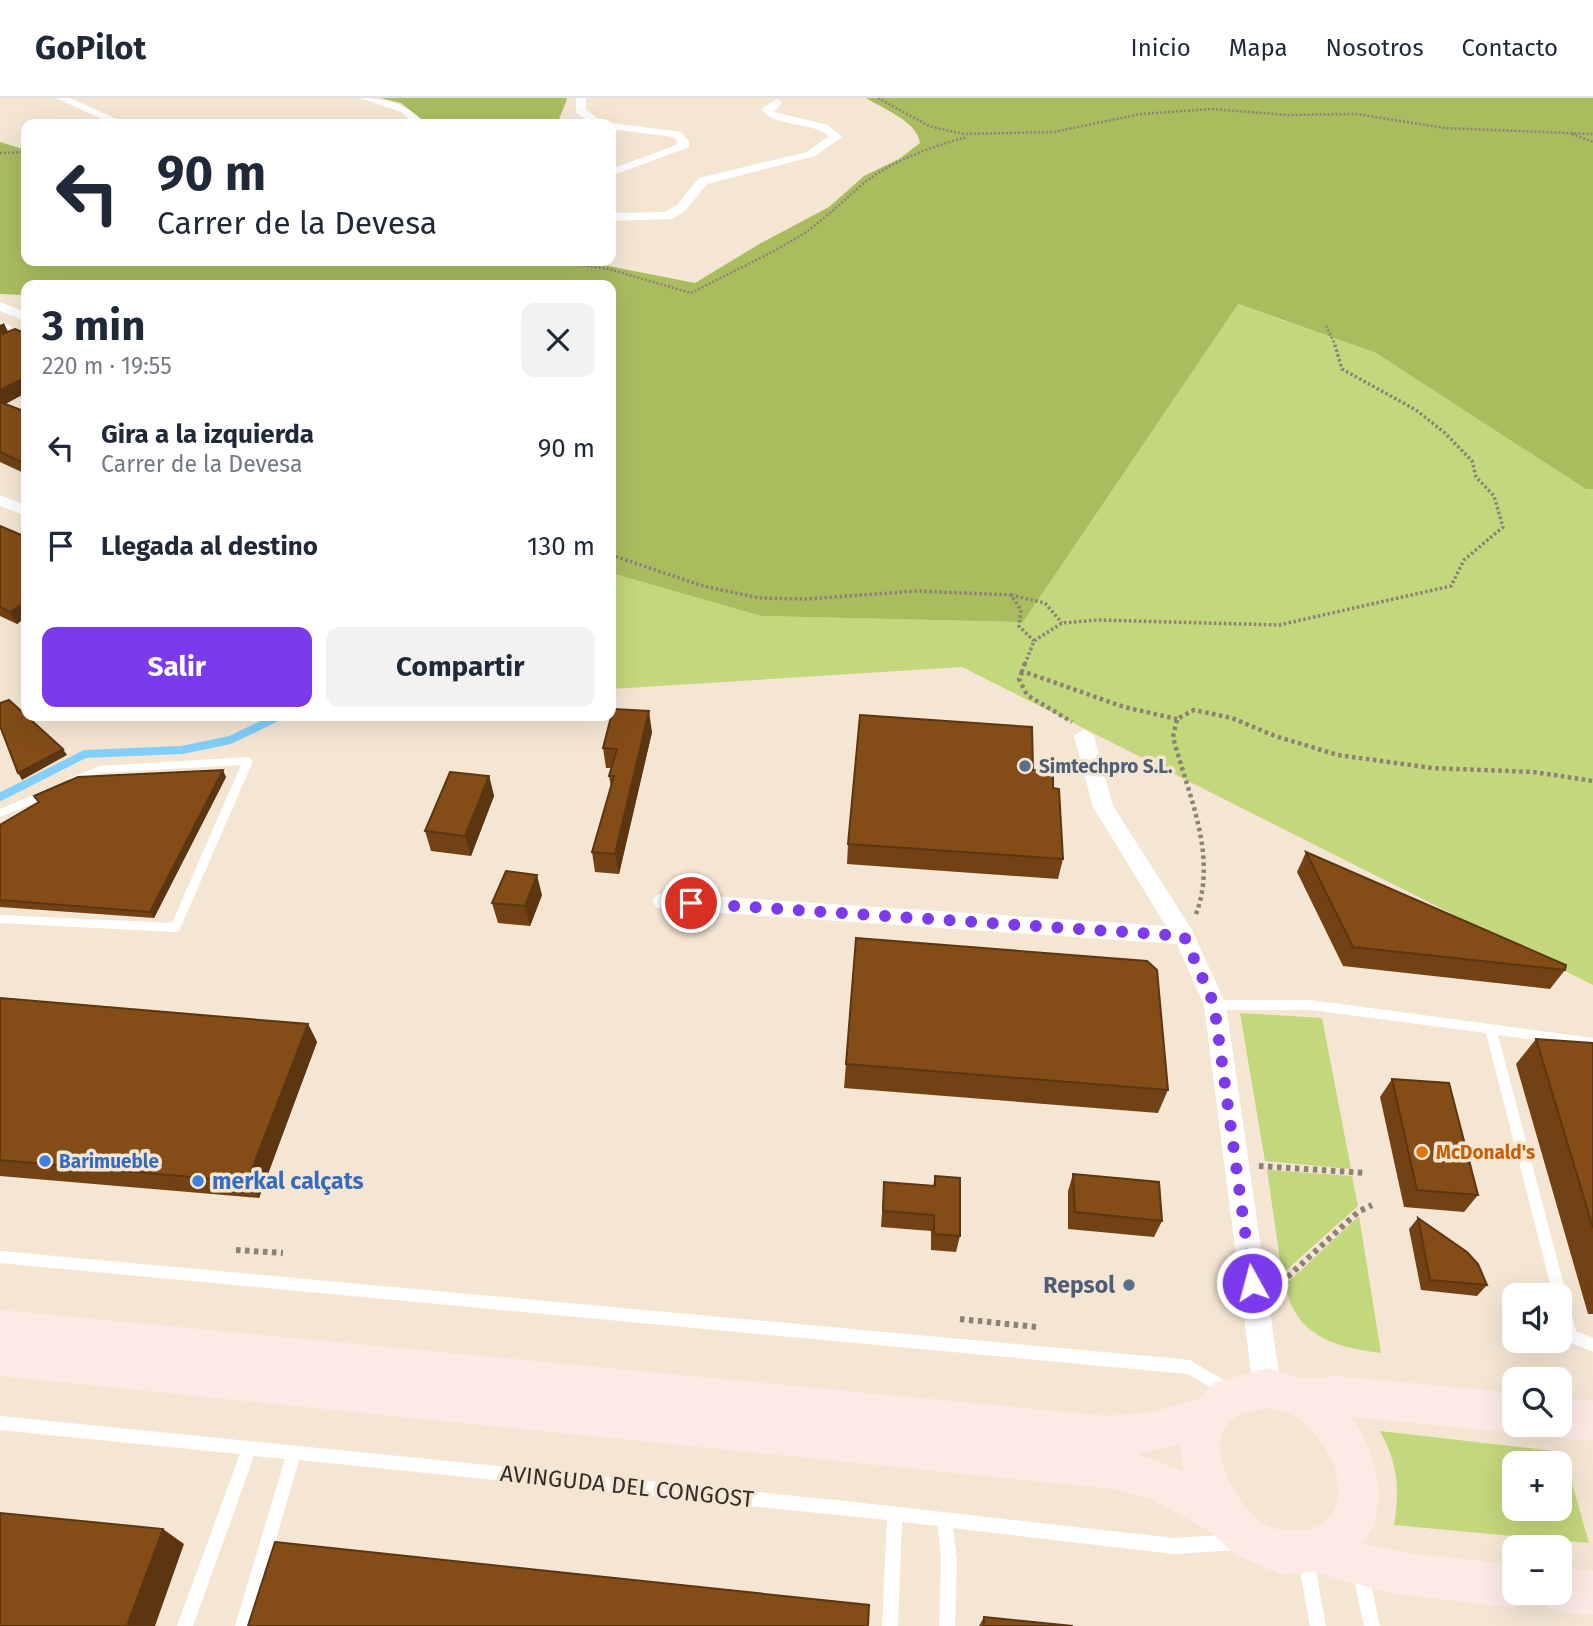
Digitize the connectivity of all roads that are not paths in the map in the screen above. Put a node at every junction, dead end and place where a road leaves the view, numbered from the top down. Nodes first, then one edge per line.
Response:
1 (61, 98) edge
2 (365, 98) edge
3 (582, 98) edge
4 (777, 102) dead end
5 (110, 119) edge
6 (415, 119) edge
7 (593, 119) edge
8 (616, 127) edge
9 (616, 171) edge
10 (616, 217) edge
11 (0, 306) edge
12 (21, 315) edge
13 (0, 323) edge
14 (9, 327) dead end
15 (0, 500) edge
16 (21, 509) edge
17 (1084, 736) road end
18 (0, 813) edge
19 (664, 901) dead end
20 (0, 919) edge
21 (1184, 936) junction
22 (1214, 1004) junction
23 (1490, 1028) junction
24 (1593, 1043) edge
25 (0, 1257) edge
26 (0, 1329) edge
27 (1593, 1345) edge
28 (0, 1356) edge
29 (1253, 1399) junction
30 (1502, 1412) edge
31 (1572, 1419) edge
32 (1593, 1421) edge
33 (0, 1423) edge
34 (250, 1448) junction
35 (294, 1453) junction
36 (895, 1514) junction
37 (945, 1520) junction
38 (1238, 1528) junction
39 (1331, 1551) junction
40 (1502, 1585) edge
41 (1572, 1591) edge
42 (1593, 1593) edge
43 (185, 1626) edge
44 (243, 1626) edge
45 (890, 1626) edge
46 (947, 1626) edge
47 (1318, 1626) edge
48 (1372, 1626) edge

1 - 5 street
2 - 6 street
3 - 7 street
4 - 10 street
8 - 9 street
11 - 12 street
13 - 14 lane
15 - 16 street
17 - 21 street
18 - 20 lane
19 - 21 street
21 - 22 street
22 - 23 lane
22 - 29 street
23 - 24 lane
23 - 27 lane
25 - 29 lane
26 - 29 main road
28 - 38 main road, AVINGUDA DEL CONGOST
29 - 30 main road
29 - 38 main road
29 - 39 main road
31 - 32 main road
33 - 34 lane, AVINGUDA DEL CONGOST
34 - 35 lane, AVINGUDA DEL CONGOST
34 - 43 lane
35 - 36 lane, AVINGUDA DEL CONGOST
35 - 44 lane
36 - 37 lane, AVINGUDA DEL CONGOST
36 - 45 lane
37 - 38 lane, AVINGUDA DEL CONGOST
37 - 46 lane
38 - 39 main road, AVINGUDA DEL CONGOST
39 - 40 main road, AVINGUDA DEL CONGOST
39 - 47 lane
39 - 48 lane
41 - 42 main road

